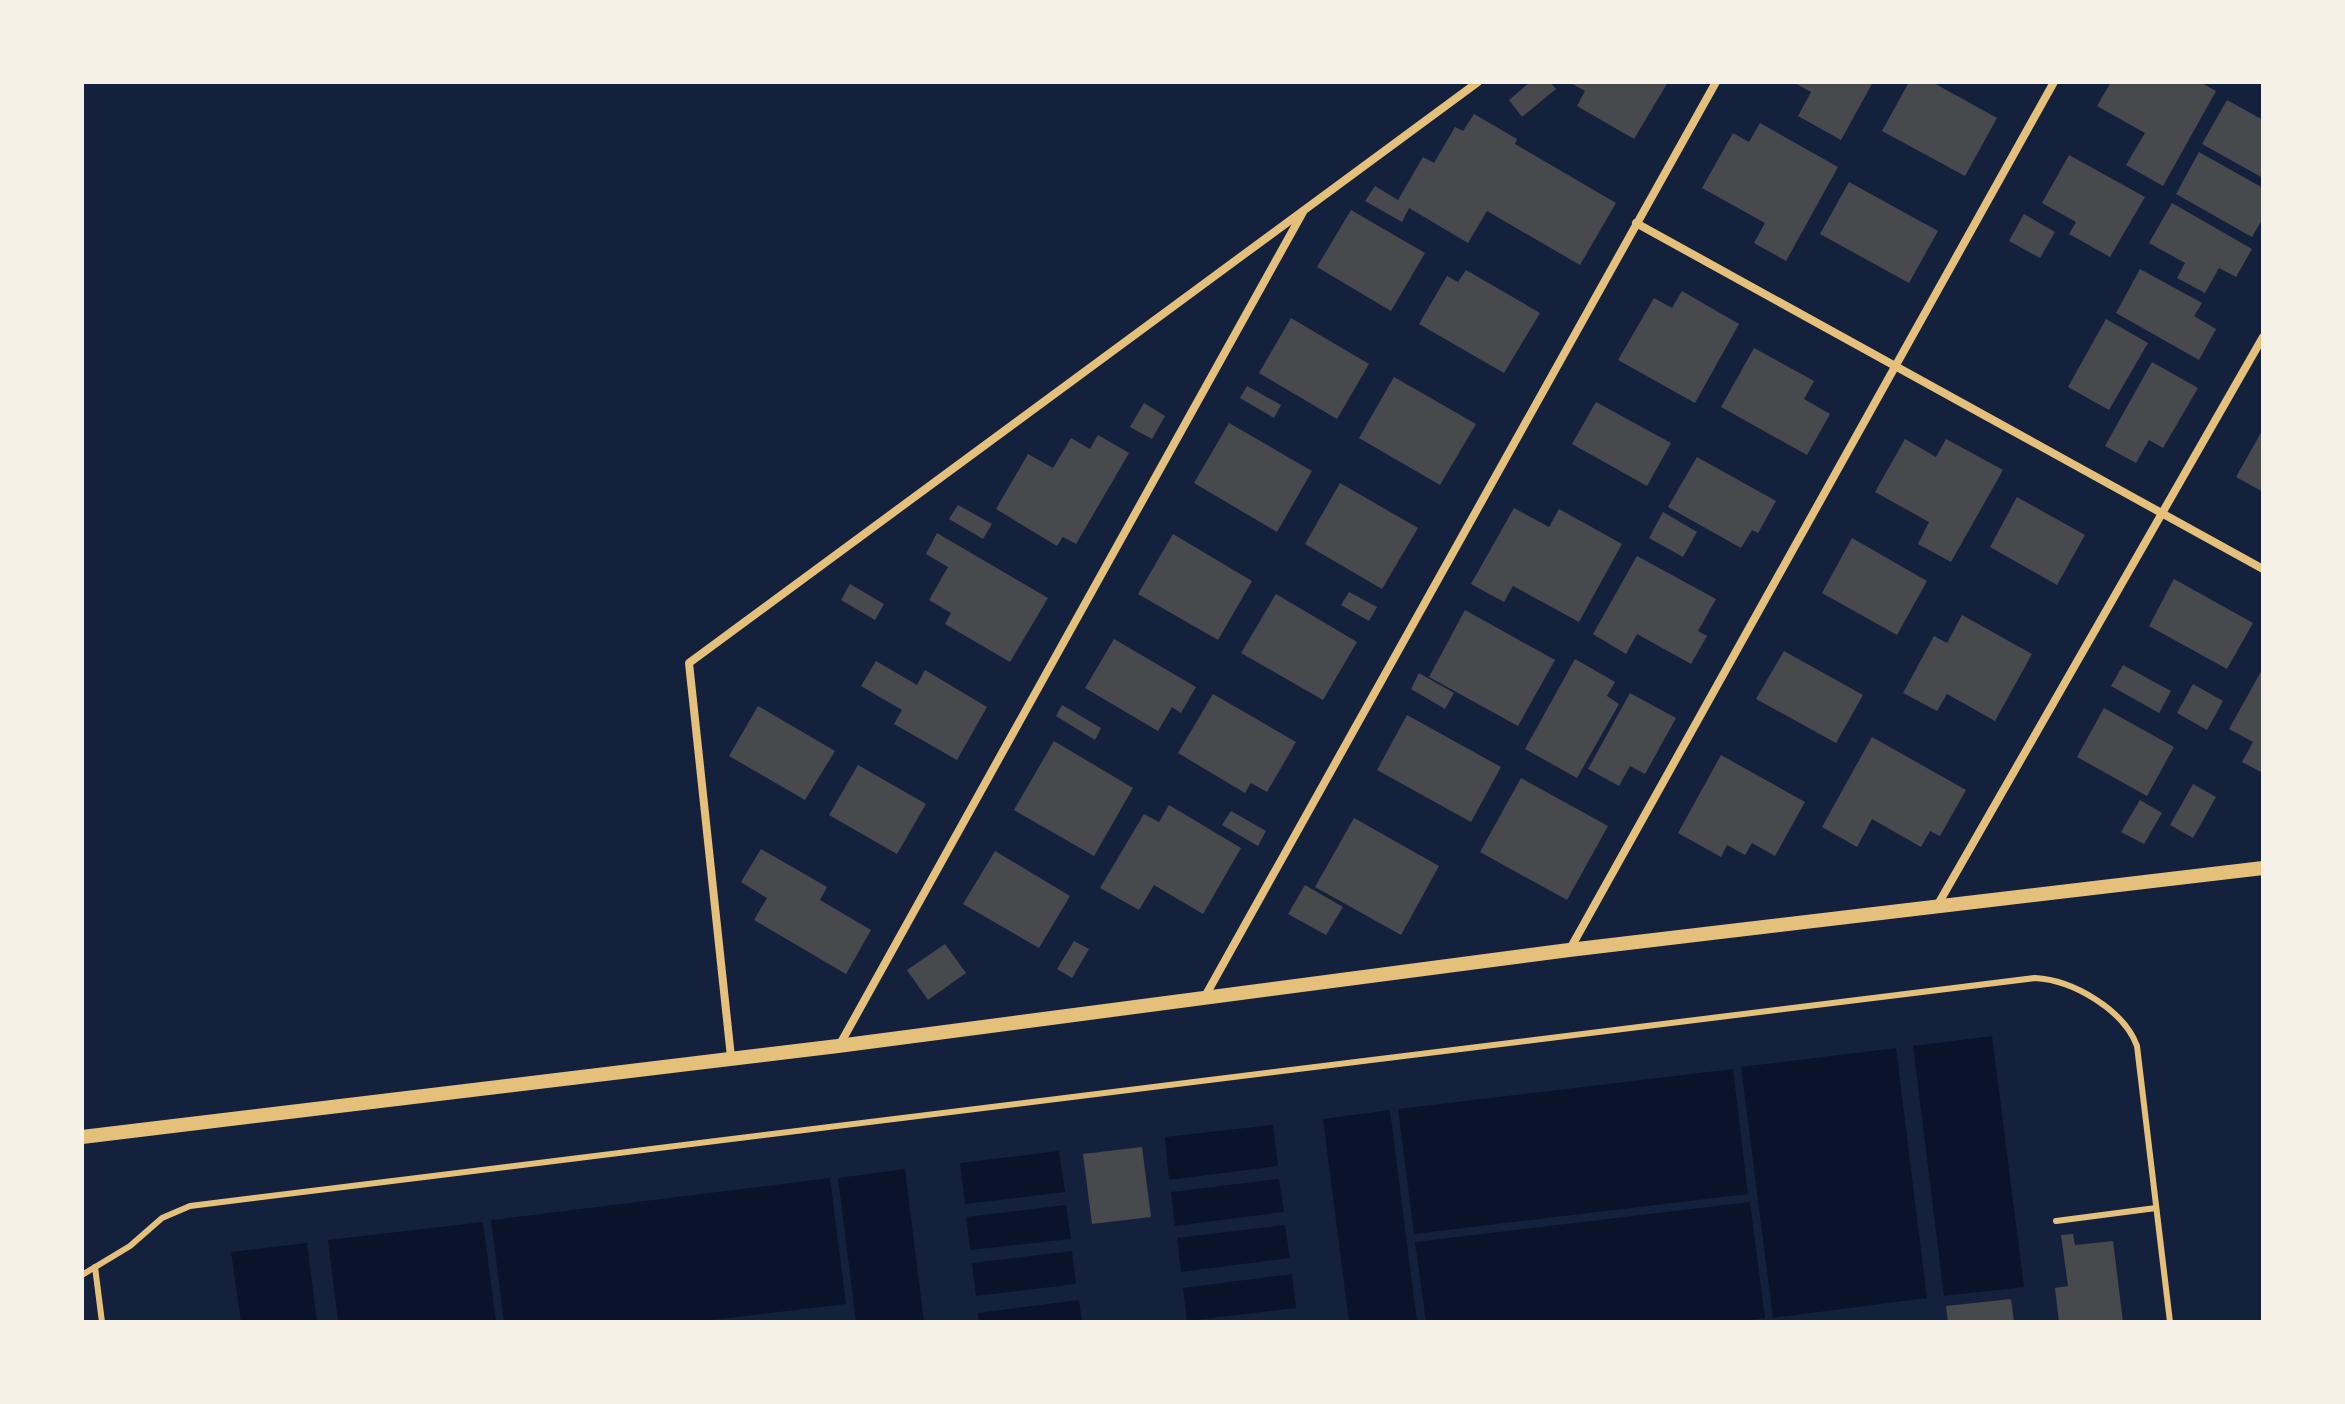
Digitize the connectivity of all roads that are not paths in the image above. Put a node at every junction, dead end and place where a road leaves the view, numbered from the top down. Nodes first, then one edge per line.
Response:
1 (1478, 82) edge
2 (1716, 82) edge
3 (2054, 82) edge
4 (1306, 208) junction
5 (1636, 223) junction
6 (2263, 337) edge
7 (1895, 366) junction
8 (2164, 514) junction
9 (2263, 569) edge
10 (2263, 868) edge
11 (1936, 907) junction
12 (1569, 950) junction
13 (1203, 1001) junction
14 (838, 1046) junction
15 (731, 1057) junction
16 (82, 1137) edge
17 (2156, 1208) junction
18 (2056, 1221) dead end
19 (95, 1267) junction
20 (82, 1275) edge
21 (102, 1322) edge
22 (2170, 1322) edge

1 - 4 street
2 - 5 street
3 - 7 street
4 - 14 street
4 - 15 street
5 - 7 street
5 - 13 street
6 - 8 street
7 - 8 street
7 - 12 street
8 - 9 street
8 - 11 street
10 - 11 street
11 - 12 street
12 - 13 street
13 - 14 street
14 - 15 street
15 - 16 street
17 - 18 lane
17 - 19 lane
17 - 22 lane
19 - 20 lane
19 - 21 lane

